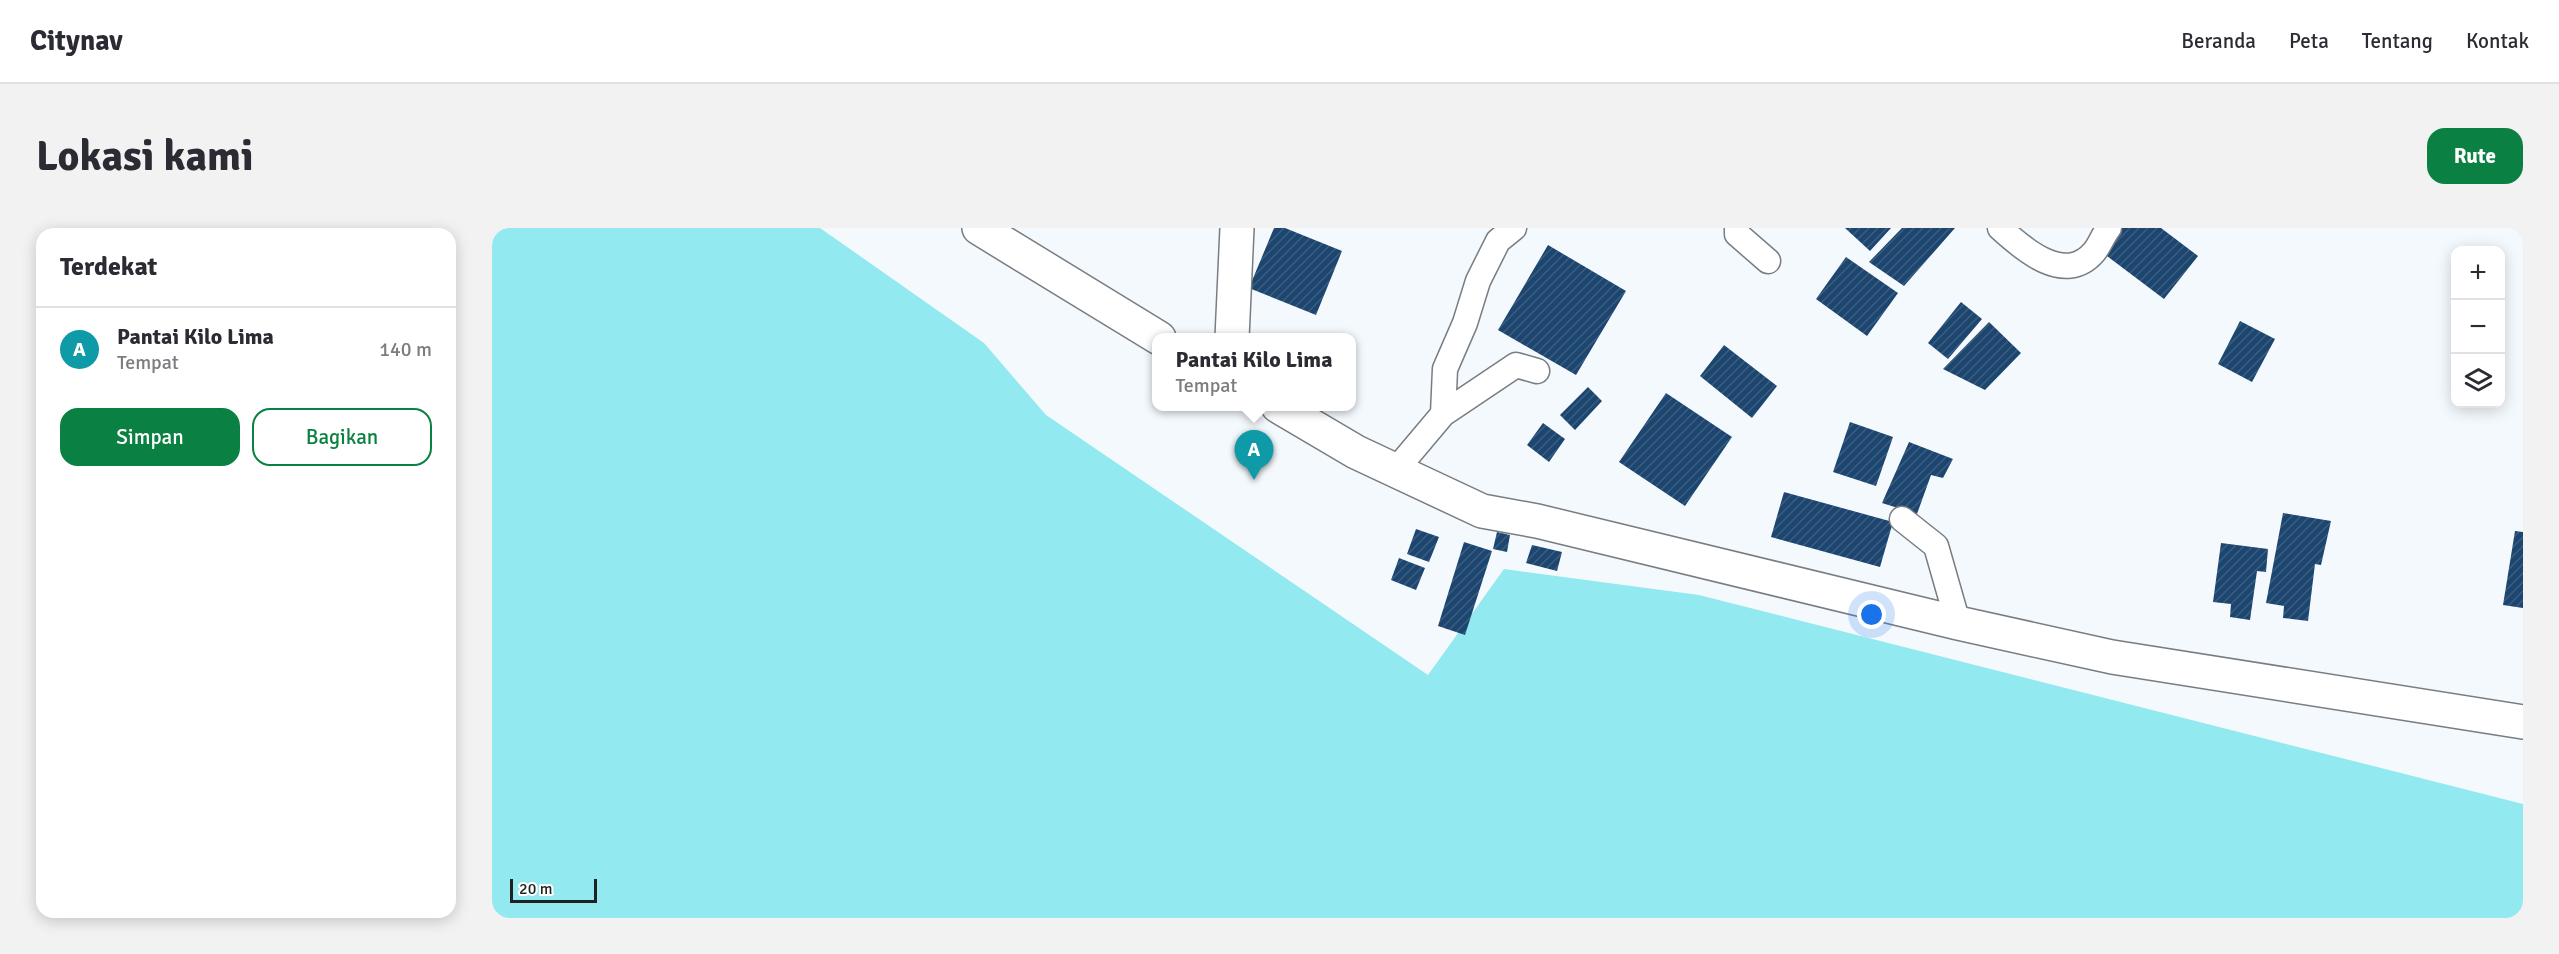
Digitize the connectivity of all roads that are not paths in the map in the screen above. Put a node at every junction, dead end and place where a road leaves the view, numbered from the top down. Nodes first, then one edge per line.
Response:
1 (979, 228) edge
2 (1237, 228) edge
3 (1514, 228) edge
4 (1737, 228) edge
5 (2000, 228) edge
6 (2109, 228) edge
7 (1768, 261) dead end
8 (1232, 333) edge
9 (1152, 334) edge
10 (1537, 371) dead end
11 (1286, 411) edge
12 (1443, 414) junction
13 (1395, 471) junction
14 (1902, 519) dead end
15 (1958, 623) junction
16 (2523, 722) edge

1 - 9 main road
2 - 8 main road
3 - 12 street
4 - 7 street
5 - 6 street
10 - 12 street
11 - 13 main road
12 - 13 street
13 - 15 main road
14 - 15 street
15 - 16 main road

